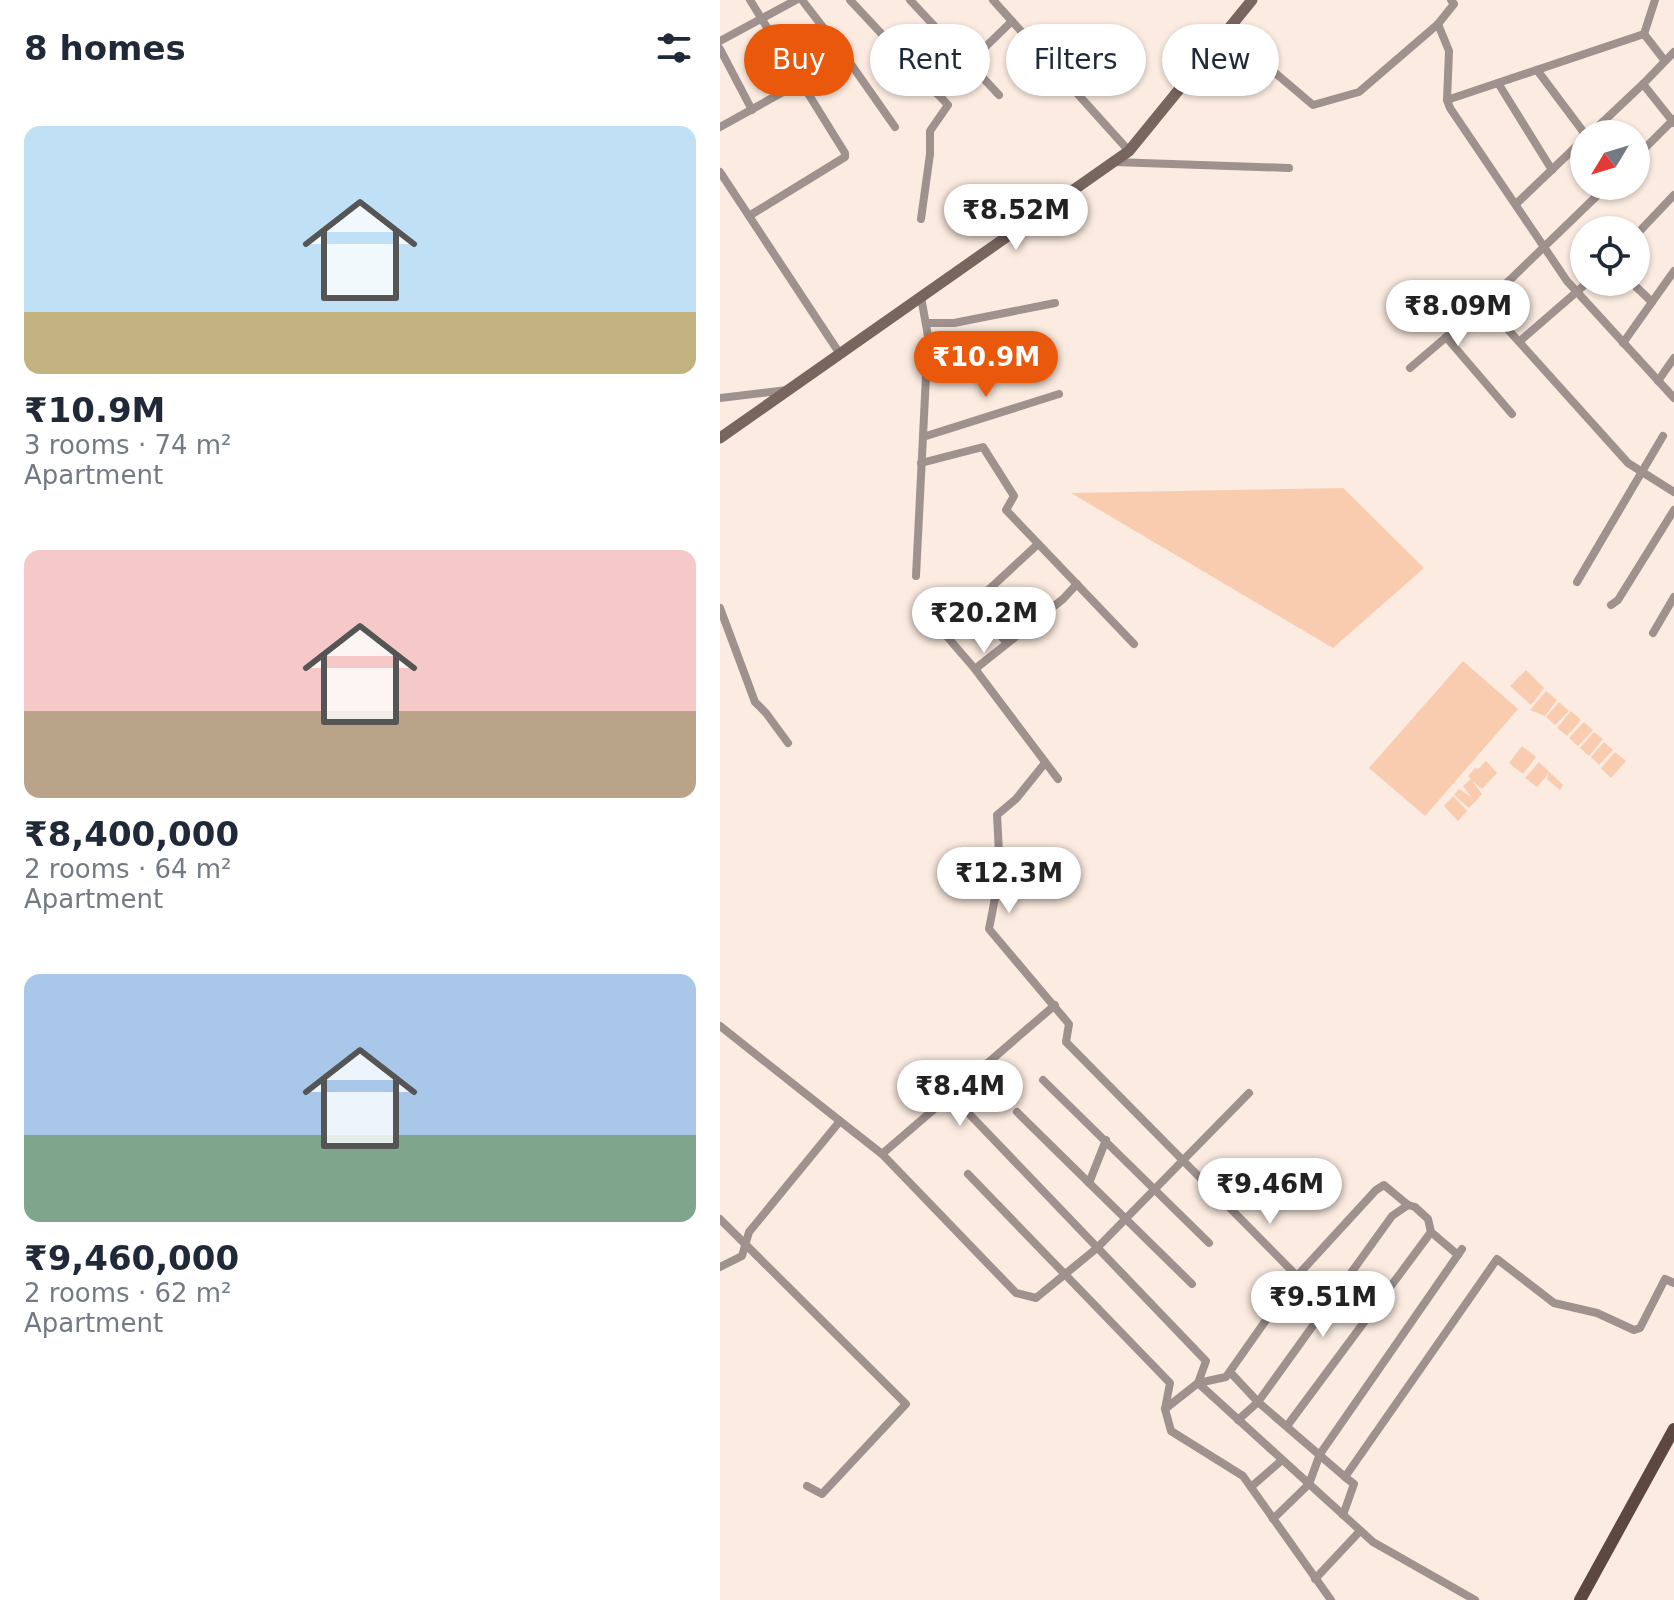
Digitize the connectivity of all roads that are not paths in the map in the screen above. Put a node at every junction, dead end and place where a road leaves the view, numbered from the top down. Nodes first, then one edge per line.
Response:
1 (750, 0) edge
2 (799, 0) edge
3 (850, 0) edge
4 (910, 0) edge
5 (993, 0) edge
6 (1252, 0) edge
7 (1451, 0) edge
8 (1655, 0) edge
9 (761, 19) junction
10 (1012, 21) junction
11 (764, 24) edge
12 (819, 24) edge
13 (872, 24) edge
14 (931, 24) edge
15 (1232, 24) edge
16 (1438, 24) junction
17 (1644, 34) junction
18 (720, 41) edge
19 (990, 42) edge
20 (720, 49) edge
21 (1674, 52) edge
22 (1665, 61) junction
23 (854, 68) edge
24 (1537, 70) junction
25 (1279, 76) edge
26 (1498, 83) junction
27 (1643, 84) junction
28 (990, 86) edge
29 (999, 95) dead end
30 (776, 96) edge
31 (810, 96) edge
32 (939, 96) edge
33 (1173, 96) edge
34 (1447, 100) junction
35 (752, 110) junction
36 (1574, 120) edge
37 (1604, 120) edge
38 (1673, 121) edge
39 (720, 127) edge
40 (895, 127) dead end
41 (1650, 143) edge
42 (1129, 151) junction
43 (1570, 152) edge
44 (1114, 162) junction
45 (1289, 168) dead end
46 (1552, 170) junction
47 (720, 172) edge
48 (1674, 195) edge
49 (1593, 200) edge
50 (1516, 204) junction
51 (749, 216) junction
52 (921, 219) dead end
53 (1650, 220) edge
54 (1545, 248) junction
55 (1674, 271) edge
56 (1570, 283) edge
57 (1573, 296) edge
58 (1580, 296) edge
59 (1646, 296) edge
60 (921, 297) junction
61 (1652, 302) junction
62 (1055, 303) dead end
63 (1485, 304) junction
64 (926, 323) junction
65 (1446, 337) junction
66 (1520, 341) junction
67 (1623, 343) junction
68 (840, 354) junction
69 (1674, 358) edge
70 (1410, 368) dead end
71 (1658, 381) junction
72 (790, 389) junction
73 (1059, 394) dead end
74 (720, 398) edge
75 (1674, 398) edge
76 (1512, 414) dead end
77 (1663, 436) dead end
78 (923, 437) junction
79 (720, 438) edge
80 (921, 463) junction
81 (1642, 472) junction
82 (1674, 492) edge
83 (1674, 510) edge
84 (1038, 544) junction
85 (916, 576) dead end
86 (1577, 582) dead end
87 (1077, 584) junction
88 (1674, 597) edge
89 (974, 605) junction
90 (1611, 605) dead end
91 (720, 608) edge
92 (1653, 633) dead end
93 (1006, 642) junction
94 (1134, 644) dead end
95 (975, 669) junction
96 (788, 743) dead end
97 (1045, 763) junction
98 (1058, 779) dead end
99 (1055, 1005) junction
100 (720, 1026) edge
101 (1043, 1080) dead end
102 (1249, 1093) dead end
103 (952, 1096) junction
104 (1017, 1112) dead end
105 (840, 1121) junction
106 (1106, 1140) junction
107 (882, 1154) junction
108 (1183, 1161) junction
109 (968, 1174) dead end
110 (1089, 1183) junction
111 (1155, 1189) junction
112 (1408, 1205) junction
113 (1126, 1218) junction
114 (720, 1219) edge
115 (1431, 1232) junction
116 (1209, 1243) dead end
117 (747, 1245) junction
118 (1097, 1248) junction
119 (720, 1267) edge
120 (1065, 1274) junction
121 (1297, 1276) junction
122 (1674, 1283) edge
123 (1192, 1284) dead end
124 (1230, 1372) junction
125 (1198, 1383) junction
126 (1258, 1402) junction
127 (1165, 1409) junction
128 (1238, 1420) junction
129 (1287, 1426) junction
130 (1674, 1429) edge
131 (1320, 1454) junction
132 (1282, 1460) junction
133 (1345, 1477) junction
134 (1309, 1484) junction
135 (807, 1486) dead end
136 (1251, 1487) junction
137 (1343, 1515) junction
138 (1273, 1519) junction
139 (1360, 1531) junction
140 (1315, 1579) junction
141 (1331, 1600) edge
142 (1475, 1600) edge
143 (1580, 1600) edge

1 - 9 street
2 - 9 street
2 - 12 street
3 - 13 street
4 - 14 street
5 - 10 street
6 - 15 main road
7 - 16 street
8 - 17 street
9 - 11 street
9 - 18 street
10 - 19 street
10 - 42 street
16 - 25 street
16 - 34 street
17 - 22 street
17 - 24 street
20 - 35 street
21 - 22 street
22 - 27 street
23 - 40 street
24 - 26 street
24 - 36 street
26 - 34 street
26 - 46 street
27 - 37 street
27 - 38 street
28 - 29 street
30 - 35 street
31 - 51 street
32 - 52 street
33 - 42 main road
34 - 50 street
35 - 39 street
38 - 41 street
42 - 44 main road
43 - 46 street
44 - 45 street
44 - 60 main road
46 - 50 street
47 - 51 street
48 - 53 street
49 - 54 street
50 - 54 street
51 - 68 street
54 - 56 street
54 - 63 street
55 - 61 street
57 - 66 street
58 - 67 street
59 - 61 street
60 - 64 street
60 - 68 main road
61 - 67 street
62 - 64 street
63 - 65 street
63 - 66 street
64 - 78 street
65 - 70 street
65 - 76 street
66 - 81 street
67 - 71 street
68 - 72 main road
69 - 71 street
71 - 75 street
72 - 74 street
72 - 79 main road
73 - 78 street
77 - 81 street
78 - 80 street
80 - 84 street
80 - 85 street
81 - 82 street
81 - 86 street
83 - 90 street
84 - 87 street
84 - 89 street
87 - 93 street
87 - 94 street
88 - 92 street
89 - 93 street
89 - 95 street
91 - 96 street
93 - 95 street
95 - 97 street
97 - 98 street
97 - 99 street
99 - 103 street
99 - 108 street
100 - 105 street
101 - 106 street
102 - 108 street
103 - 107 street
103 - 118 street
104 - 110 street
105 - 107 street
105 - 117 street
106 - 110 street
106 - 111 street
107 - 120 street
108 - 111 street
108 - 121 street
109 - 120 street
110 - 113 street
111 - 113 street
111 - 116 street
112 - 115 street
112 - 121 street
112 - 126 street
113 - 118 street
113 - 123 street
114 - 117 street
115 - 129 street
115 - 131 street
117 - 119 street
117 - 135 street
118 - 120 street
118 - 125 street
120 - 127 street
121 - 124 street
122 - 133 street
124 - 125 street
124 - 126 street
125 - 127 street
125 - 128 street
126 - 128 street
126 - 129 street
127 - 136 street
128 - 132 street
129 - 131 street
130 - 143 main road
131 - 133 street
131 - 134 street
132 - 134 street
132 - 136 street
133 - 137 street
134 - 137 street
134 - 138 street
136 - 138 street
137 - 139 street
138 - 140 street
139 - 140 street
139 - 142 street
140 - 141 street

